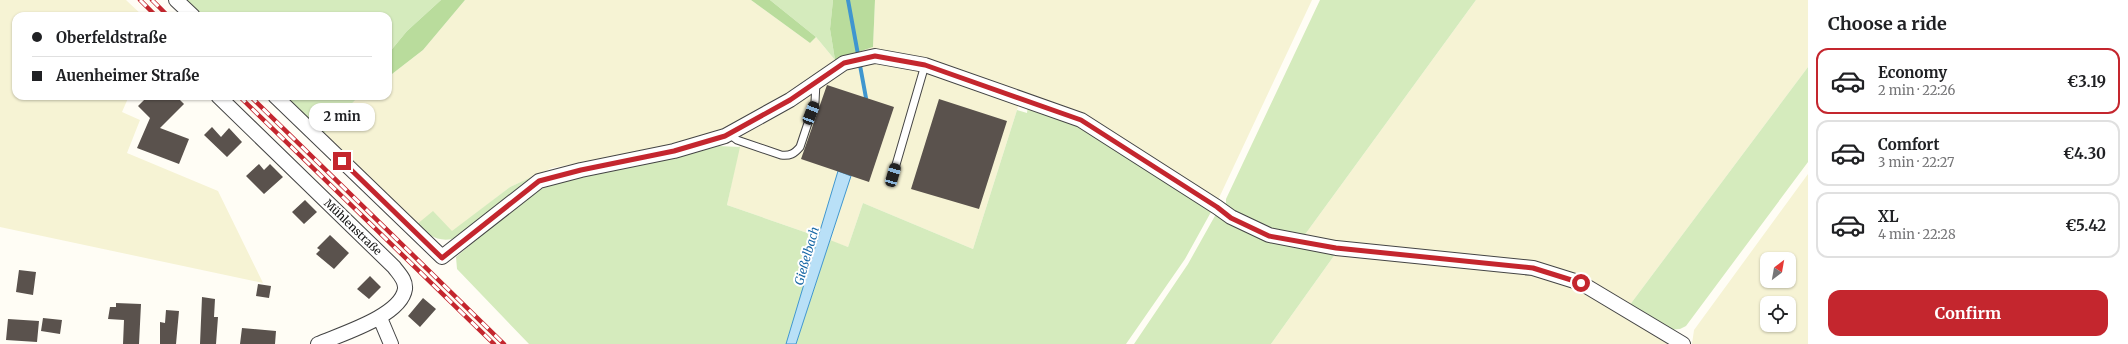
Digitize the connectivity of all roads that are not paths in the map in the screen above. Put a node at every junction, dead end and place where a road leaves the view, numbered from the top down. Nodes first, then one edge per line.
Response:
1 (176, 0) edge
2 (189, 12) edge
3 (925, 65) junction
4 (816, 82) junction
5 (222, 100) edge
6 (279, 100) edge
7 (729, 134) junction
8 (893, 175) dead end
9 (380, 318) junction
10 (318, 344) edge
11 (391, 344) edge
12 (1683, 344) edge

1 - 2 street
3 - 4 street
3 - 8 lane
3 - 12 street
4 - 7 street
4 - 7 lane
5 - 9 street, Mühlenstraße
6 - 7 street
9 - 10 street, Mühlenstraße
9 - 11 street

